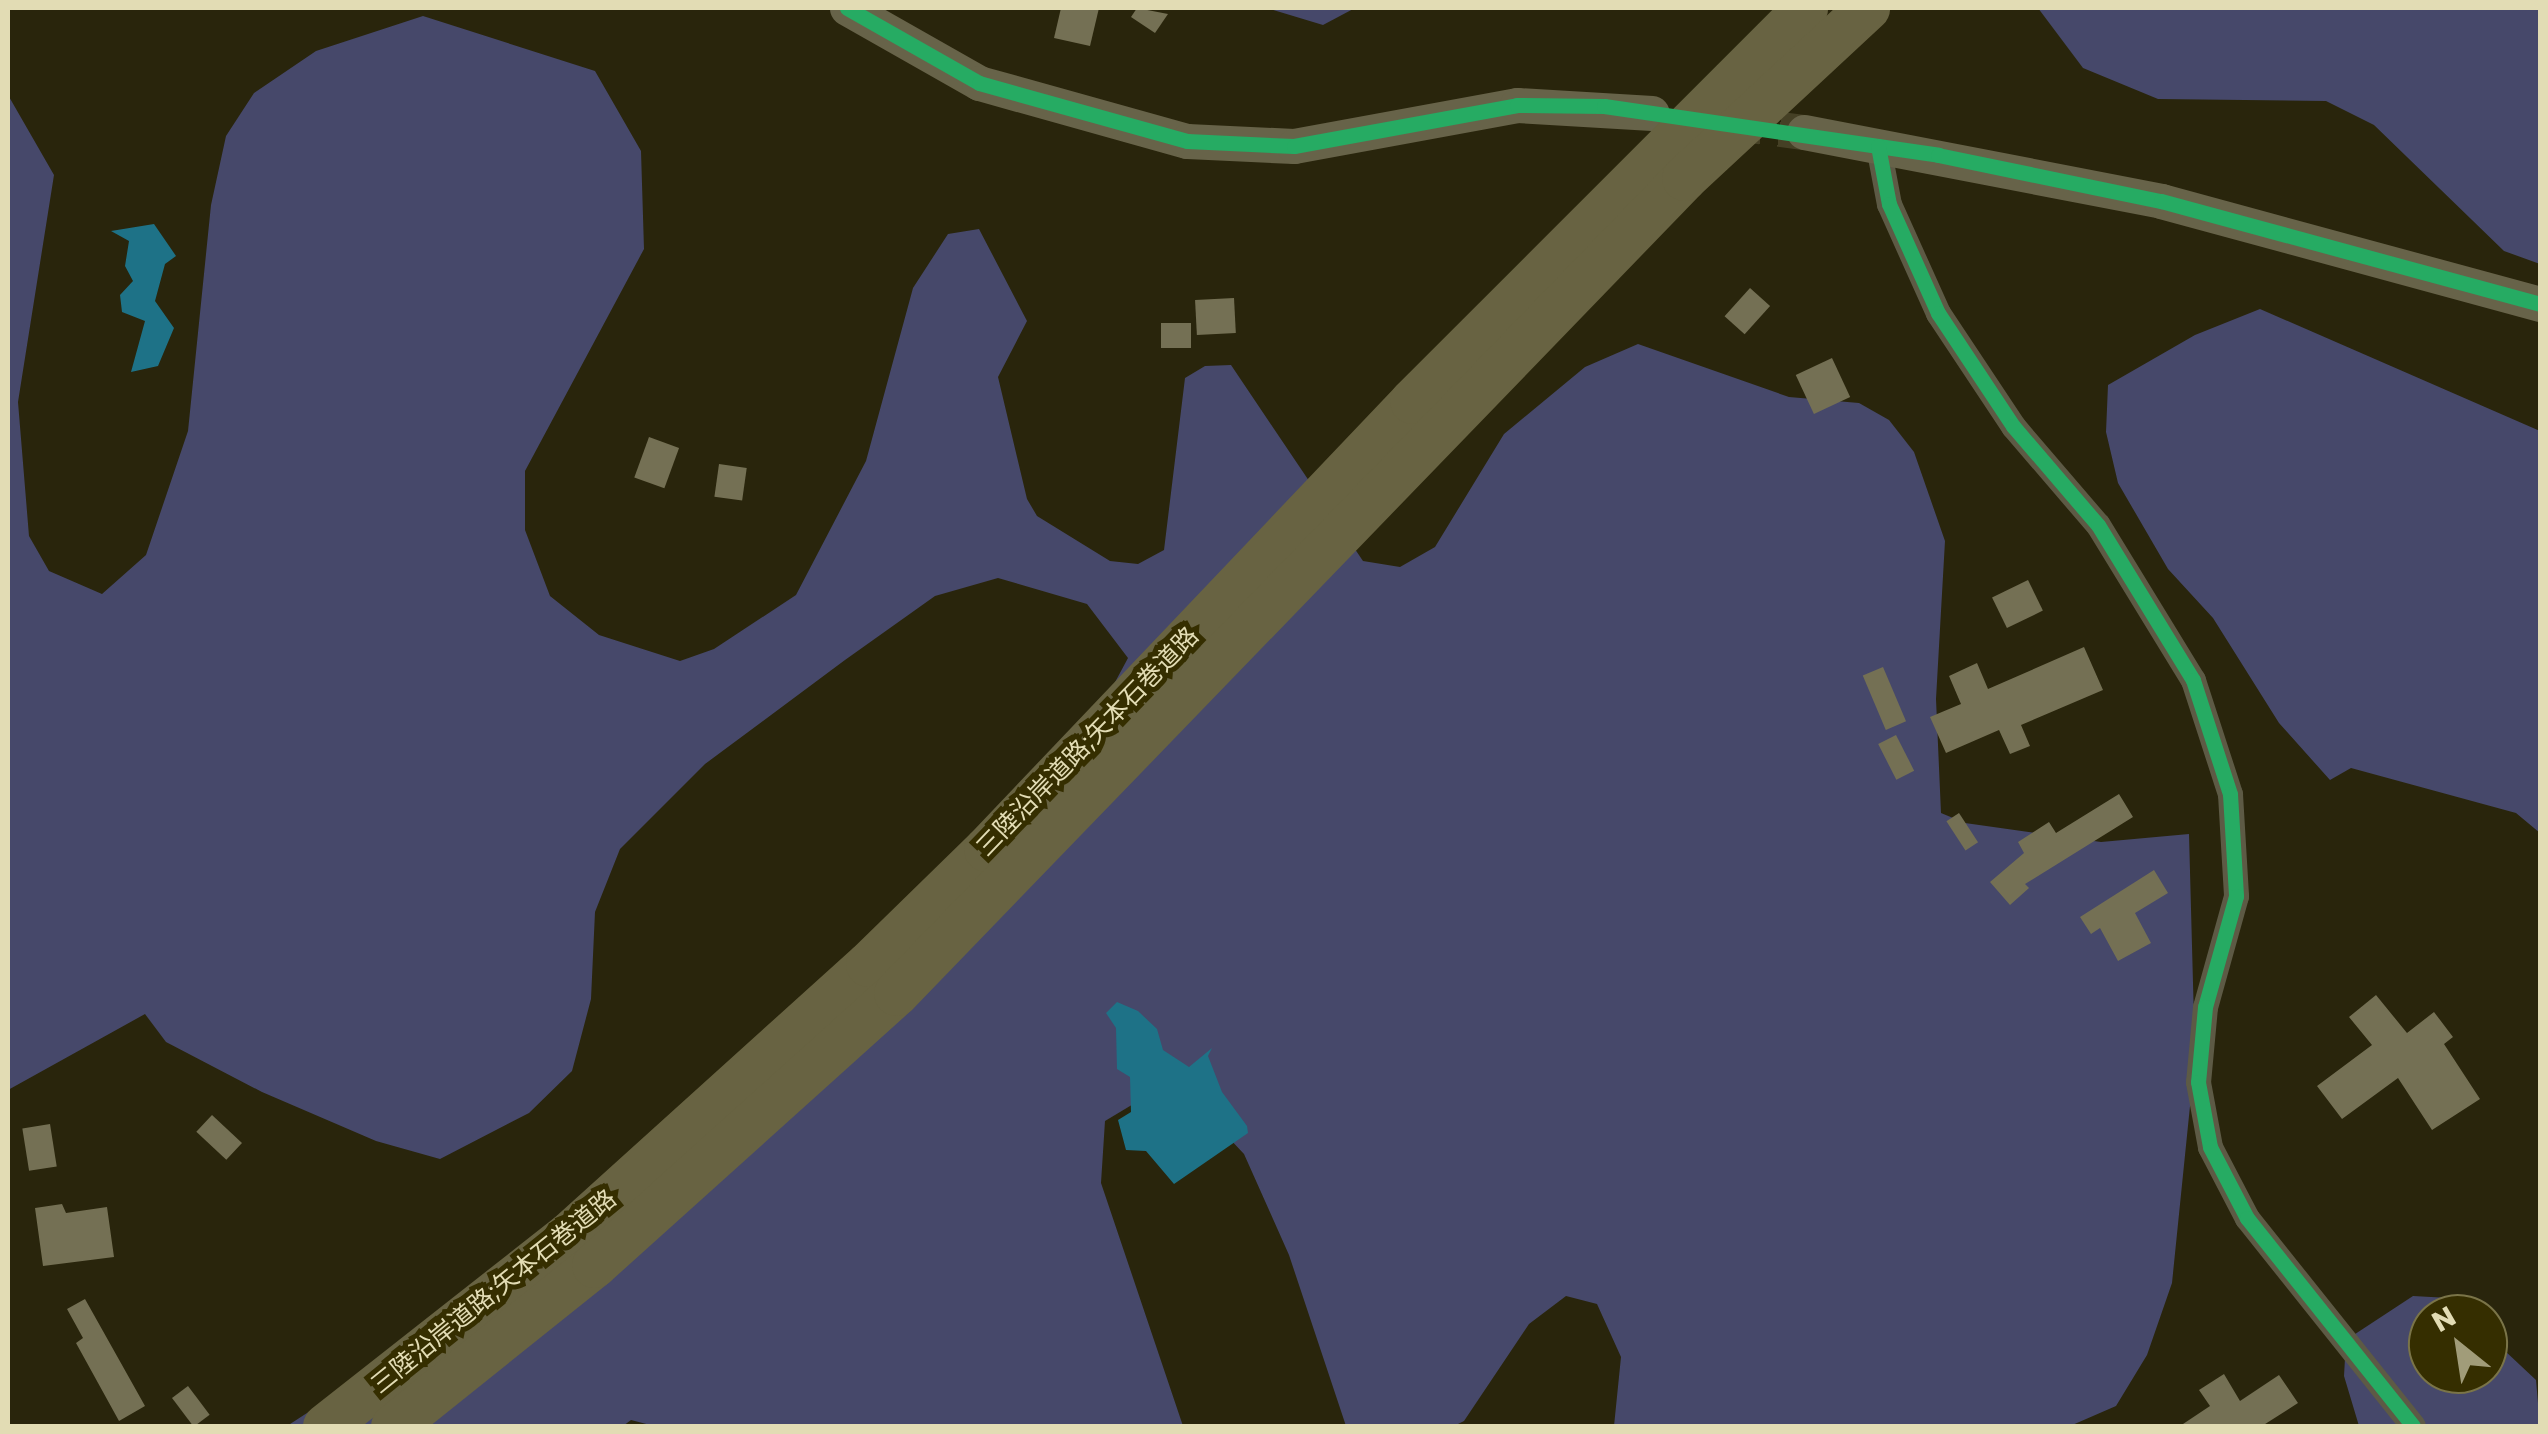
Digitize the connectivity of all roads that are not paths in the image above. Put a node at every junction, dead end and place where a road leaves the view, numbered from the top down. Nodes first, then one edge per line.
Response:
1 (847, 8) edge
2 (1805, 8) edge
3 (1867, 8) edge
4 (1652, 113) dead end
5 (1804, 132) tunnel mouth
6 (1878, 146) junction
7 (2540, 304) edge
8 (325, 1426) edge
9 (393, 1426) edge
10 (2413, 1426) edge

1 - 4 street
2 - 8 highway, 三陸沿岸道路;矢本石巻道路
3 - 9 highway, 三陸沿岸道路;矢本石巻道路
5 - 6 street
6 - 7 street
6 - 10 street

